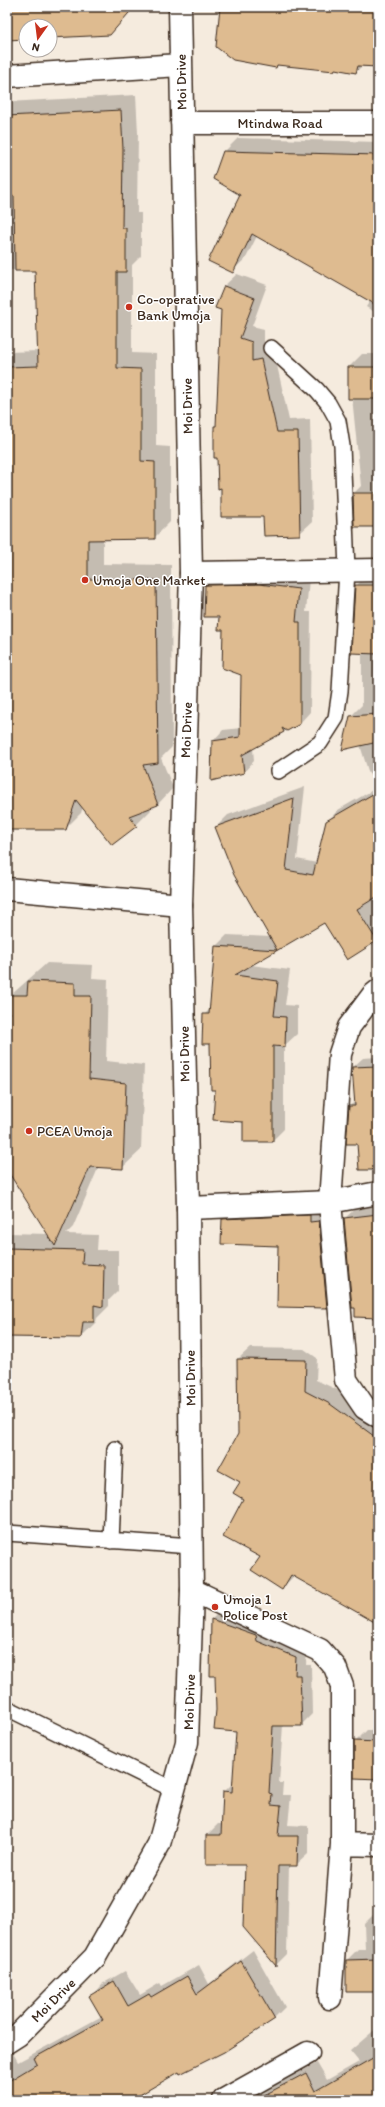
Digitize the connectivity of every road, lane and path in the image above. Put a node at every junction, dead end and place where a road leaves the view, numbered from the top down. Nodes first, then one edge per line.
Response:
1 (180, 7) edge
2 (180, 66) junction
3 (7, 76) edge
4 (182, 123) junction
5 (378, 123) edge
6 (270, 348) dead end
7 (347, 570) junction
8 (378, 570) edge
9 (190, 573) junction
10 (278, 772) dead end
11 (7, 889) edge
12 (181, 905) junction
13 (378, 991) edge
14 (378, 1193) edge
15 (330, 1202) junction
16 (188, 1208) junction
17 (378, 1416) edge
18 (114, 1449) dead end
19 (7, 1533) edge
20 (111, 1541) junction
21 (192, 1546) junction
22 (192, 1590) junction
23 (7, 1708) edge
24 (174, 1790) junction
25 (342, 1844) junction
26 (378, 1845) edge
27 (330, 1998) dead end
28 (7, 2042) edge
29 (308, 2053) dead end
30 (224, 2100) edge

1 - 2 street, Moi Drive
2 - 3 street
2 - 4 street, Moi Drive
4 - 5 street, Mtindwa Road
4 - 9 street, Moi Drive
6 - 7 lane
7 - 8 street
7 - 9 street
7 - 10 lane
9 - 12 street, Moi Drive
11 - 12 street
12 - 16 street, Moi Drive
13 - 15 street
14 - 15 street
15 - 16 street
15 - 17 street
16 - 21 street, Moi Drive
18 - 20 lane
19 - 20 lane
20 - 21 lane
21 - 22 street, Moi Drive
22 - 24 street, Moi Drive
22 - 25 street
23 - 24 lane
24 - 28 street, Moi Drive
25 - 26 street
25 - 27 street
29 - 30 street

